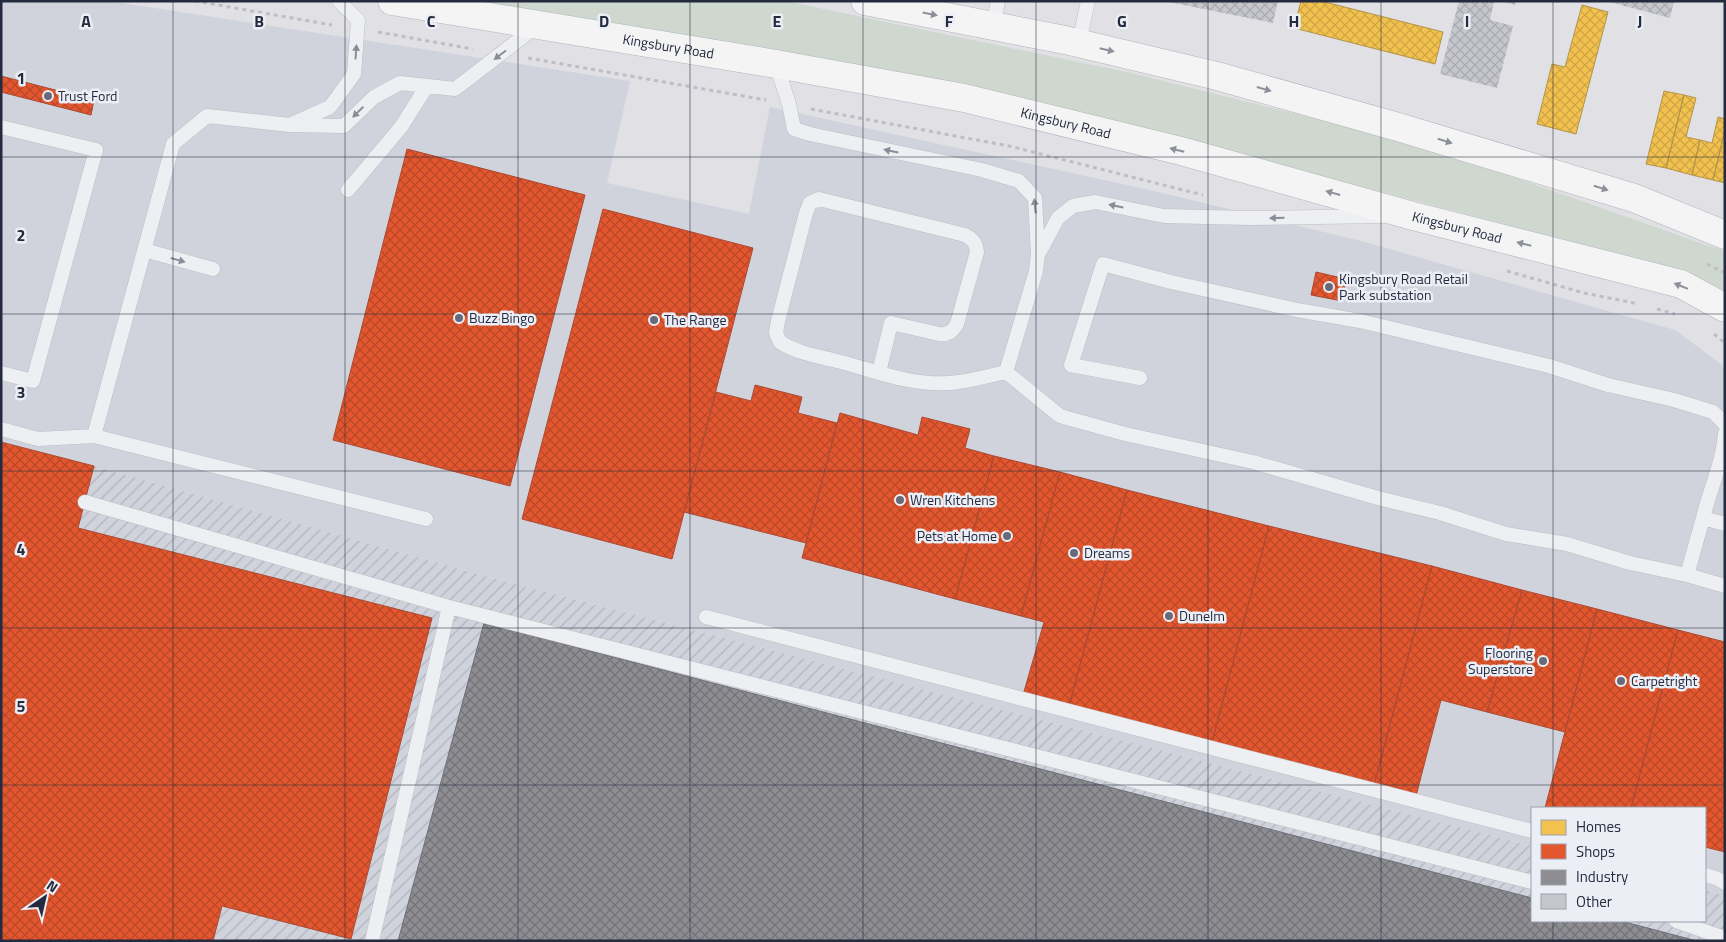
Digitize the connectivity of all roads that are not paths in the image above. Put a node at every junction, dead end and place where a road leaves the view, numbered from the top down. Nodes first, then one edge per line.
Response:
1 (339, 1) edge
2 (392, 1) edge
3 (865, 1) edge
4 (1088, 1) edge
5 (996, 14) edge
6 (538, 25) junction
7 (1079, 43) junction
8 (776, 64) junction
9 (426, 86) junction
10 (290, 125) junction
11 (1, 127) edge
12 (348, 190) dead end
13 (1413, 216) junction
14 (1725, 235) edge
15 (144, 250) junction
16 (1038, 254) junction
17 (213, 269) dead end
18 (1725, 308) edge
19 (879, 372) junction
20 (1006, 372) junction
21 (1, 373) edge
22 (1140, 378) dead end
23 (1725, 424) edge
24 (1, 429) edge
25 (1725, 433) edge
26 (94, 436) junction
27 (85, 502) dead end
28 (1703, 518) junction
29 (426, 519) dead end
30 (1725, 524) edge
31 (1687, 575) junction
32 (1725, 586) edge
33 (449, 607) junction
34 (706, 617) dead end
35 (1531, 831) edge
36 (1706, 875) edge
37 (1531, 882) edge
38 (1725, 883) edge
39 (1679, 922) edge
40 (372, 941) edge
41 (1725, 941) edge

10 -> 1 lane
2 - 6 highway, Kingsbury Road
3 -> 5 highway
4 - 7 lane
5 - 7 highway
6 - 8 highway, Kingsbury Road
6 -> 9 lane
7 -> 14 highway
13 -> 8 highway, Kingsbury Road
16 -> 8 lane
9 -> 10 lane
9 - 12 lane
10 - 15 lane
11 - 21 lane
13 -> 16 lane
18 -> 13 highway, Kingsbury Road
15 -> 17 lane
15 - 26 lane
16 - 20 lane
19 - 19 lane
19 - 20 lane
20 - 31 lane
22 - 23 lane
24 - 26 lane
25 - 28 lane
26 - 29 lane
27 - 33 lane
28 - 30 lane
28 - 31 lane
31 - 32 lane
33 - 37 lane
33 - 40 lane
34 - 35 lane
36 - 38 lane
39 - 41 lane

